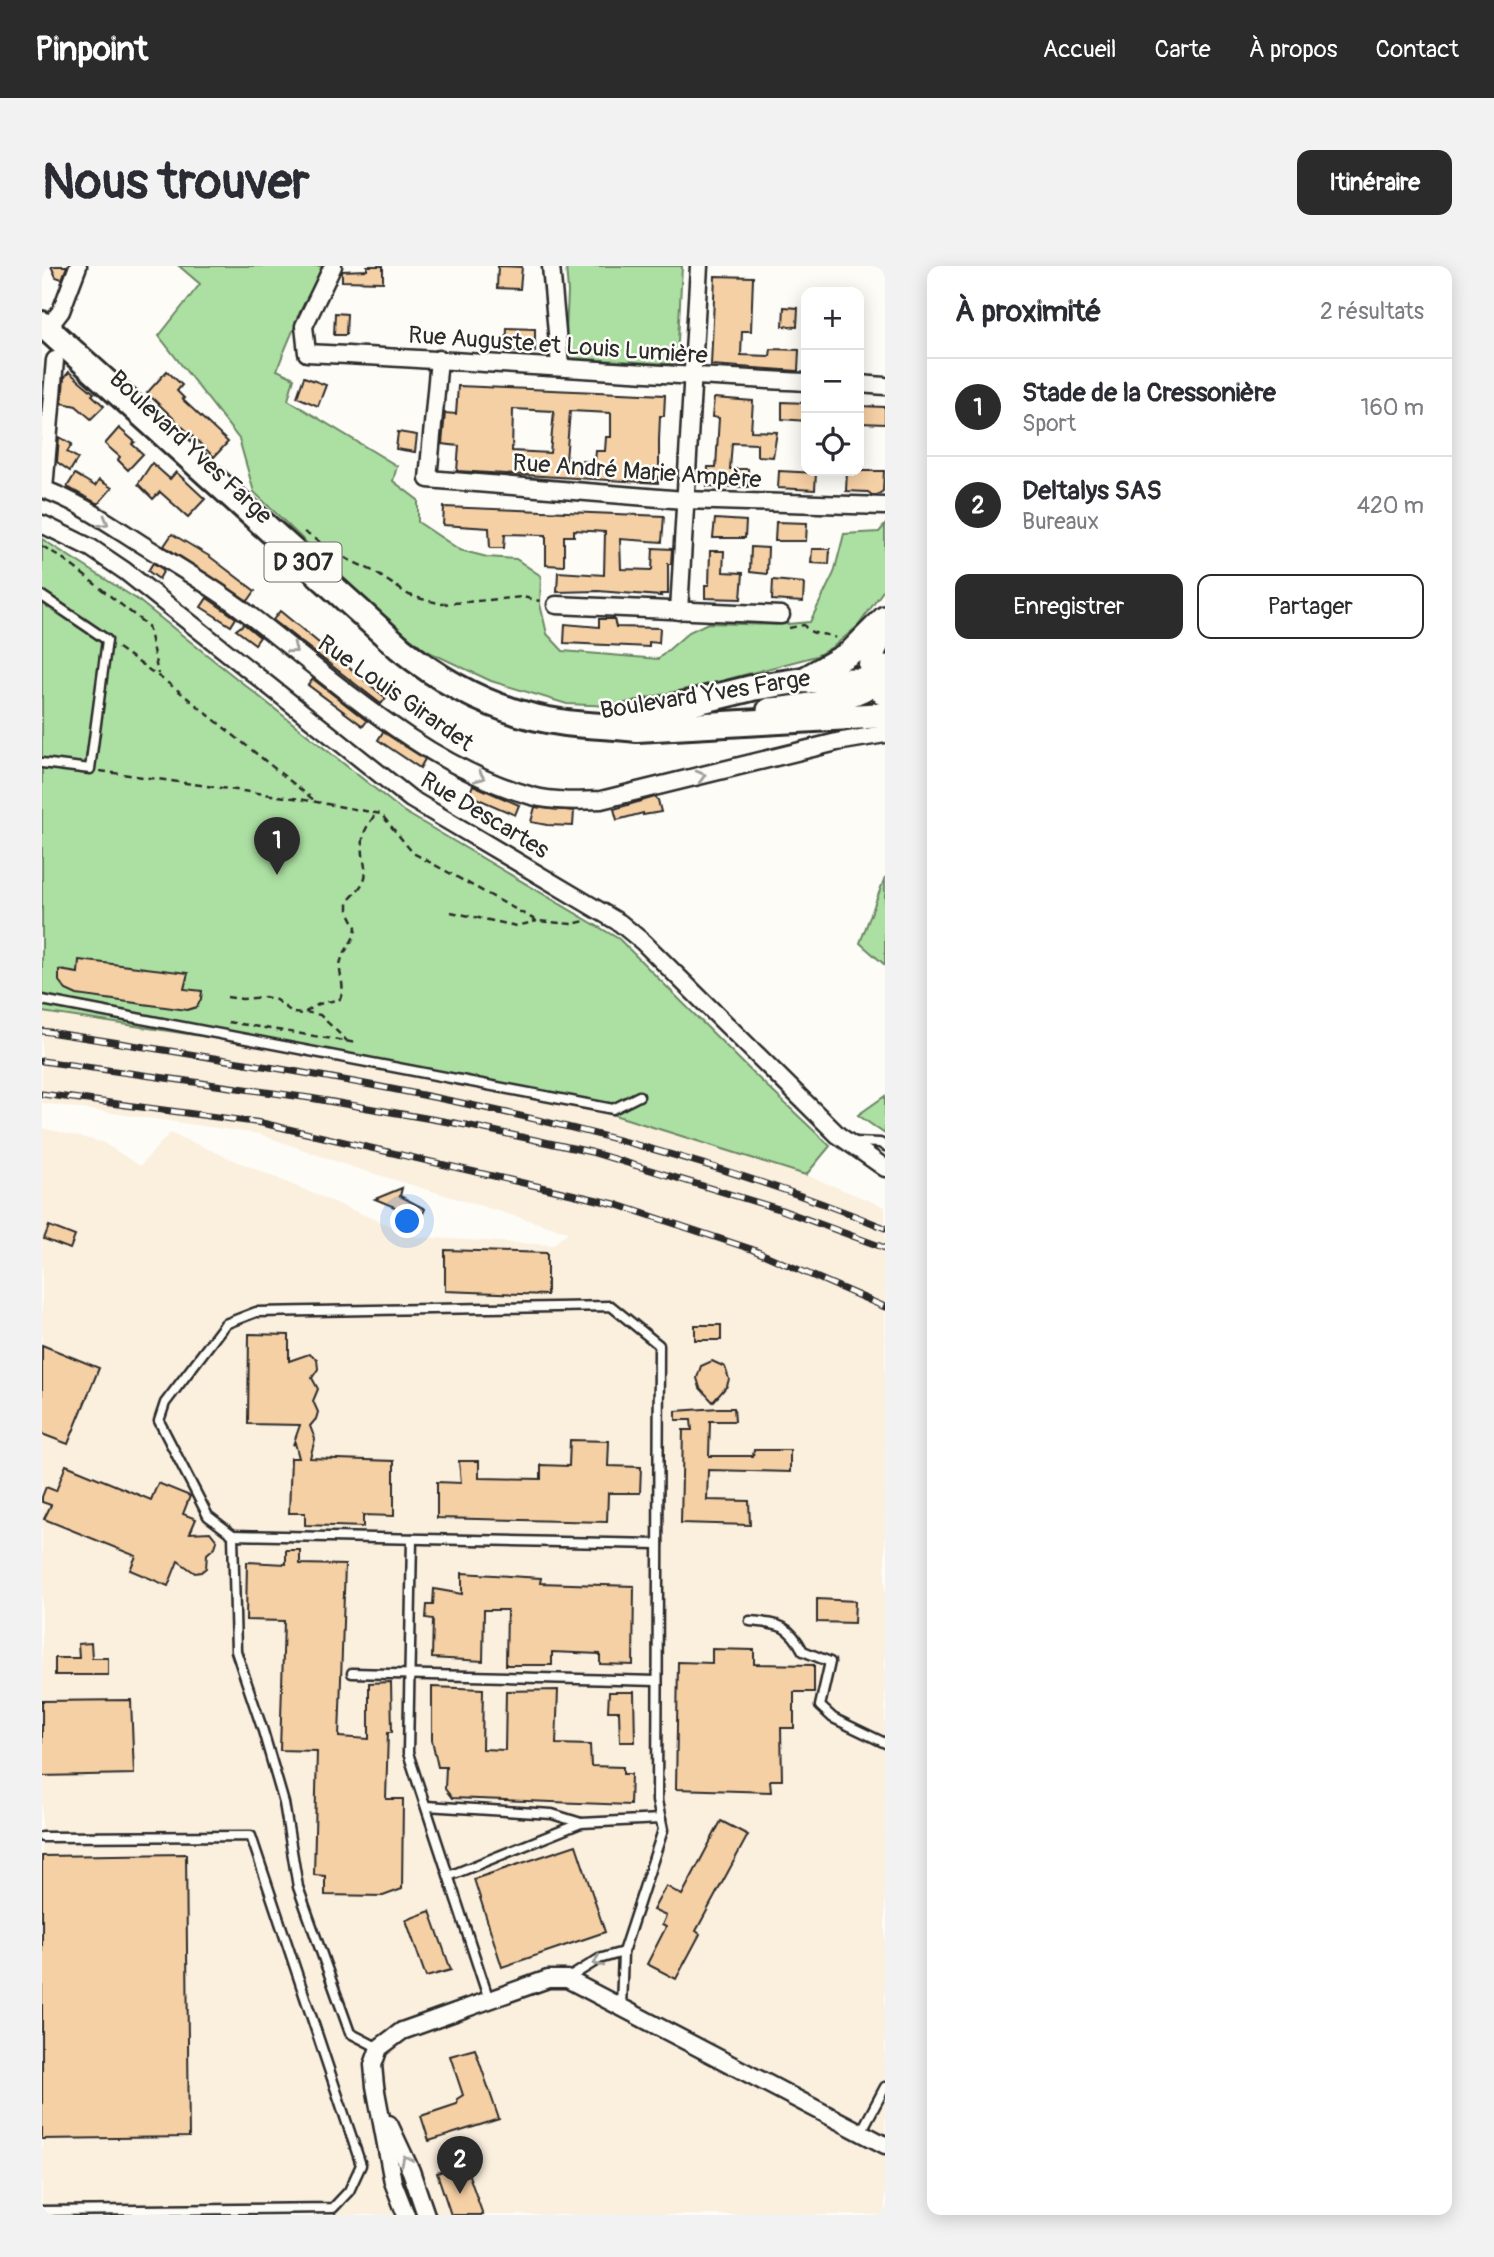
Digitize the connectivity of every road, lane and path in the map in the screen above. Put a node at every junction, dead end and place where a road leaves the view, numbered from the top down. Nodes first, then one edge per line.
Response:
1 (78, 266) edge
2 (332, 266) edge
3 (551, 266) edge
4 (699, 266) edge
5 (45, 327) edge
6 (439, 359) junction
7 (55, 360) dead end
8 (560, 366) junction
9 (692, 377) junction
10 (801, 382) edge
11 (864, 384) edge
12 (885, 386) edge
13 (45, 447) edge
14 (43, 489) edge
15 (684, 500) junction
16 (884, 506) edge
17 (42, 524) edge
18 (300, 530) dead end
19 (42, 546) edge
20 (42, 596) edge
21 (556, 605) joint
22 (679, 611) junction
23 (885, 618) edge
24 (785, 620) joint
25 (885, 631) edge
26 (107, 640) junction
27 (842, 643) dead end
28 (158, 676) junction
29 (803, 680) junction
30 (883, 681) edge
31 (885, 715) edge
32 (605, 725) junction
33 (691, 725) junction
34 (885, 734) edge
35 (42, 762) edge
36 (90, 769) junction
37 (316, 802) junction
38 (376, 813) junction
39 (596, 908) junction
40 (451, 912) dead end
41 (537, 921) junction
42 (227, 997) dead end
43 (42, 1000) edge
44 (305, 1012) junction
45 (347, 1041) dead end
46 (639, 1096) dead end
47 (848, 1142) junction
48 (885, 1146) edge
49 (883, 1166) edge
50 (233, 1535) junction
51 (412, 1539) junction
52 (658, 1544) junction
53 (750, 1620) dead end
54 (352, 1672) dead end
55 (408, 1674) junction
56 (657, 1681) junction
57 (885, 1744) edge
58 (426, 1807) junction
59 (661, 1819) junction
60 (582, 1823) junction
61 (42, 1838) edge
62 (449, 1877) junction
63 (623, 1952) junction
64 (567, 1979) junction
65 (489, 2000) junction
66 (621, 2008) junction
67 (379, 2048) junction
68 (885, 2087) edge
69 (380, 2106) junction
70 (861, 2132) junction
71 (885, 2145) edge
72 (42, 2211) edge
73 (406, 2215) edge
74 (426, 2215) edge

1 - 5 street
2 - 6 street, Rue Auguste et Louis Lumière
3 - 8 street
4 - 9 street
5 - 32 main road, Boulevard Yves Farge / D 307
6 - 8 street, Rue Auguste et Louis Lumière
6 - 15 street, Rue André Marie Ampère
7 - 13 street
8 - 9 street, Rue Auguste et Louis Lumière
9 - 10 street, Rue Auguste et Louis Lumière
9 - 15 street
11 - 12 street
13 - 14 street
14 -> 34 street, Rue Louis Girardet
15 - 16 street, Rue André Marie Ampère
15 - 22 street
17 - 39 street, Rue Descartes
18 - 21 path
19 - 28 path
20 - 26 lane
21 - 22 street
22 - 24 street
23 - 29 street
24 - 27 path
25 - 30 street
26 - 28 path
26 - 36 lane
28 - 37 path
29 - 30 main road, Boulevard Yves Farge / D 307
29 - 32 main road, Boulevard Yves Farge / D 307
30 - 33 street
31 - 33 main road, Boulevard Yves Farge / D 307
32 - 33 main road, Boulevard Yves Farge / D 307
35 - 36 lane
36 - 37 path
37 - 38 path
38 - 41 path
38 - 44 path
39 - 41 path
39 - 47 street, Rue Descartes
40 - 41 path
42 - 44 path
43 - 46 lane
44 - 45 path
47 - 48 lane
47 - 49 street, Rue Descartes
50 - 51 lane
50 - 52 lane
50 - 67 lane
51 - 52 lane
51 - 55 lane
52 - 56 lane
53 - 57 lane
54 - 55 lane
55 - 56 lane
55 - 58 lane
56 - 59 lane
58 - 60 lane
58 - 62 lane
59 - 60 lane
59 - 63 lane
60 - 62 lane
61 - 72 lane
62 - 65 lane
63 -> 64 lane
63 - 66 lane
64 - 65 street
64 - 66 street
65 - 67 street
66 - 70 street
67 - 69 street
68 - 70 lane
69 - 73 street
74 -> 69 street
70 - 71 street

